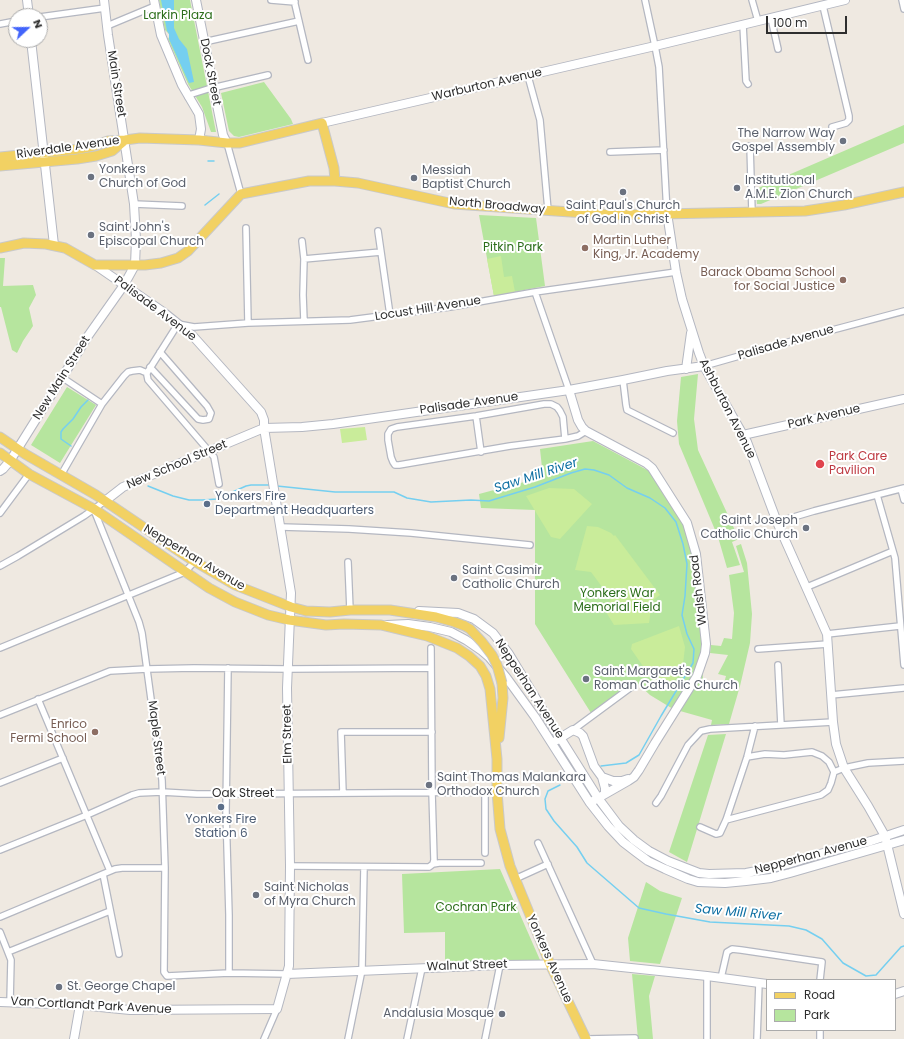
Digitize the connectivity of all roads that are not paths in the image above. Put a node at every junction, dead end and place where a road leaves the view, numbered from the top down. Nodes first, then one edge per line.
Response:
1 (196, 0) edge
2 (271, 0) edge
3 (645, 0) edge
4 (752, 0) edge
5 (845, 0) edge
6 (902, 0) edge
7 (294, 1) edge
8 (155, 3) edge
9 (105, 4) edge
10 (823, 6) junction
11 (904, 10) edge
12 (48, 15) edge
13 (771, 18) junction
14 (758, 21) junction
15 (299, 22) junction
16 (743, 25) junction
17 (107, 26) junction
18 (204, 42) junction
19 (655, 46) junction
20 (32, 48) edge
21 (778, 48) dead end
22 (308, 60) dead end
23 (268, 75) dead end
24 (528, 76) junction
25 (748, 84) dead end
26 (213, 88) junction
27 (188, 97) junction
28 (322, 123) junction
29 (832, 127) dead end
30 (125, 140) junction
31 (199, 140) junction
32 (227, 143) junction
33 (750, 146) dead end
34 (664, 150) junction
35 (44, 152) junction
36 (610, 152) dead end
37 (0, 157) edge
38 (44, 162) junction
39 (0, 166) edge
40 (335, 181) junction
41 (904, 192) edge
42 (241, 194) junction
43 (134, 204) junction
44 (182, 206) dead end
45 (548, 210) junction
46 (752, 212) junction
47 (667, 213) junction
48 (246, 228) dead end
49 (378, 231) dead end
50 (302, 241) dead end
51 (54, 245) junction
52 (0, 248) edge
53 (380, 252) junction
54 (304, 259) junction
55 (95, 265) junction
56 (135, 265) junction
57 (676, 272) junction
58 (124, 285) junction
59 (535, 292) junction
60 (904, 311) edge
61 (390, 315) junction
62 (304, 322) junction
63 (248, 323) junction
64 (178, 324) junction
65 (691, 330) junction
66 (160, 352) junction
67 (704, 366) junction
68 (686, 369) junction
69 (149, 370) junction
70 (63, 378) junction
71 (622, 380) junction
72 (569, 390) junction
73 (904, 399) edge
74 (102, 404) junction
75 (476, 416) junction
76 (264, 428) junction
77 (586, 431) junction
78 (673, 433) dead end
79 (743, 434) junction
80 (0, 437) edge
81 (565, 439) junction
82 (18, 449) junction
83 (209, 451) junction
84 (482, 452) junction
85 (0, 454) edge
86 (10, 461) junction
87 (0, 471) edge
88 (30, 474) junction
89 (61, 475) junction
90 (218, 484) dead end
91 (902, 488) edge
92 (877, 495) junction
93 (904, 500) edge
94 (106, 501) junction
95 (94, 509) junction
96 (0, 513) edge
97 (777, 522) junction
98 (281, 526) junction
99 (530, 546) dead end
100 (893, 551) junction
101 (195, 561) junction
102 (348, 562) dead end
103 (0, 566) edge
104 (185, 572) junction
105 (807, 587) junction
106 (128, 595) junction
107 (291, 608) junction
108 (350, 610) junction
109 (390, 610) junction
110 (289, 620) junction
111 (381, 625) junction
112 (900, 626) junction
113 (827, 634) junction
114 (828, 644) junction
115 (0, 648) edge
116 (431, 648) dead end
117 (758, 649) dead end
118 (778, 665) dead end
119 (904, 665) edge
120 (228, 668) junction
121 (432, 668) junction
122 (147, 669) junction
123 (288, 669) junction
124 (634, 685) dead end
125 (904, 688) edge
126 (832, 695) junction
127 (38, 699) junction
128 (0, 715) edge
129 (584, 722) junction
130 (833, 722) junction
131 (781, 725) junction
132 (755, 726) junction
133 (573, 730) junction
134 (432, 732) junction
135 (583, 736) junction
136 (560, 738) junction
137 (552, 744) junction
138 (63, 758) junction
139 (747, 758) junction
140 (497, 760) junction
141 (904, 761) edge
142 (844, 768) junction
143 (834, 772) junction
144 (602, 777) junction
145 (634, 777) junction
146 (0, 783) edge
147 (162, 792) junction
148 (432, 792) junction
149 (497, 792) junction
150 (343, 793) junction
151 (485, 793) junction
152 (227, 794) junction
153 (289, 794) junction
154 (601, 796) junction
155 (590, 803) junction
156 (656, 803) dead end
157 (86, 814) junction
158 (726, 820) junction
159 (700, 827) dead end
160 (904, 830) edge
161 (885, 836) junction
162 (904, 840) edge
163 (538, 843) dead end
164 (887, 844) junction
165 (0, 850) edge
166 (485, 853) dead end
167 (481, 862) dead end
168 (433, 864) junction
169 (548, 864) junction
170 (290, 866) junction
171 (364, 867) junction
172 (165, 868) junction
173 (110, 871) junction
174 (103, 874) junction
175 (515, 879) junction
176 (110, 911) junction
177 (904, 914) edge
178 (0, 917) edge
179 (0, 932) edge
180 (8, 952) junction
181 (119, 954) dead end
182 (550, 964) junction
183 (593, 964) junction
184 (500, 965) junction
185 (422, 968) junction
186 (362, 970) junction
187 (229, 973) junction
188 (287, 974) junction
189 (166, 976) joint
190 (707, 976) junction
191 (721, 978) junction
192 (820, 979) edge
193 (763, 983) edge
194 (0, 1002) edge
195 (10, 1002) junction
196 (80, 1005) junction
197 (277, 1009) junction
198 (636, 1038) dead end
199 (74, 1039) edge
200 (264, 1039) edge
201 (348, 1039) edge
202 (407, 1039) edge
203 (485, 1039) edge
204 (586, 1039) edge
205 (707, 1039) edge
206 (757, 1039) edge

1 - 18 street, Dock Street
2 - 7 street
3 - 19 street, Ashburton Avenue
4 - 14 street
5 - 10 street, Warburton Avenue
6 - 11 street
7 - 15 street
8 - 17 street
8 - 27 street
9 - 12 street
9 - 17 street, Main Street
10 - 13 street, Warburton Avenue
10 - 29 street
13 - 14 street, Warburton Avenue
13 - 21 street
14 - 16 street, Warburton Avenue
15 - 18 street
15 - 22 street
16 - 19 street, Warburton Avenue
16 - 25 street
17 - 30 street, Main Street
18 - 26 street, Dock Street
19 - 24 street, Warburton Avenue
19 - 34 street, Ashburton Avenue
20 - 35 street
23 - 26 street
24 - 28 street, Warburton Avenue
24 - 45 street
26 - 27 street
26 - 32 street, Dock Street
27 - 31 street
28 - 32 main road, Warburton Avenue
28 - 40 main road
30 - 31 main road, Warburton Avenue
30 - 35 main road, Riverdale Avenue
30 - 38 main road, Riverdale Avenue
30 - 43 street, Main Street
31 - 32 main road, Warburton Avenue
32 - 42 street
33 - 46 street
34 - 36 street
34 - 47 street, Ashburton Avenue
35 - 37 main road, Riverdale Avenue
35 - 38 street
38 - 39 main road, Riverdale Avenue
38 - 51 street
40 - 42 main road, North Broadway
40 - 45 main road, North Broadway
41 - 46 main road, North Broadway
42 - 56 main road
43 - 44 street
43 - 56 street, Main Street
45 - 47 main road, North Broadway
46 - 47 main road, North Broadway
47 - 57 street, Ashburton Avenue
48 - 63 street
49 - 53 street
50 - 54 street
51 - 52 main road
51 - 55 main road
53 - 54 street
53 - 61 street
54 - 62 street
55 - 56 main road
55 - 58 street, Palisade Avenue
56 - 58 street, Main Street
57 - 59 street, Locust Hill Avenue
57 - 65 street, Ashburton Avenue
58 - 64 street, Palisade Avenue
58 - 70 street, New Main Street
59 - 61 street, Locust Hill Avenue
59 - 72 street
60 - 67 street, Palisade Avenue
61 - 62 street, Locust Hill Avenue
62 - 63 street, Locust Hill Avenue
63 - 64 street, Locust Hill Avenue
64 - 66 street
64 - 76 street, Palisade Avenue
65 - 67 street, Ashburton Avenue
65 - 68 street
66 - 69 street
66 - 69 street
67 - 68 street, Palisade Avenue
67 - 79 street, Ashburton Avenue
68 - 71 street, Palisade Avenue
69 - 74 street
69 - 83 street
70 - 74 street
70 - 82 street, New Main Street
71 - 72 street, Palisade Avenue
71 - 78 street
72 - 76 street, Palisade Avenue
72 - 77 street
73 - 79 street, Park Avenue
74 - 89 street
75 - 81 street
75 - 84 street
75 - 84 street
76 - 83 street, New School Street
76 - 98 street, Elm Street
77 - 81 street
77 - 145 street, Walsh Road
79 - 97 street, Ashburton Avenue
80 - 82 main road, Nepperhan Avenue
81 - 84 street
82 - 86 street, New Main Street
82 - 89 main road, Nepperhan Avenue
83 - 90 street
83 - 94 street, New School Street
85 - 86 main road, Nepperhan Avenue
86 - 87 street, New Main Street
86 - 88 main road, Nepperhan Avenue
88 - 95 main road, Nepperhan Avenue
88 - 96 street
89 - 94 main road, Nepperhan Avenue
91 - 92 street
91 - 93 street
92 - 97 street
92 - 100 street
94 - 95 street, New School Street
94 - 101 main road, Nepperhan Avenue
95 - 103 street, New School Street
95 - 104 main road, Nepperhan Avenue
95 - 106 street, Maple Street
97 - 105 street, Ashburton Avenue
98 - 99 street
98 - 107 street, Elm Street
100 - 105 street
100 - 112 street
101 - 104 street
101 - 107 main road, Nepperhan Avenue
102 - 108 street
104 - 106 street
104 - 110 main road, Nepperhan Avenue
105 - 113 street, Ashburton Avenue
106 - 115 street
106 - 122 street, Maple Street
107 - 108 main road, Nepperhan Avenue
107 - 110 street, Elm Street
108 - 109 main road, Nepperhan Avenue
109 - 136 street, Nepperhan Avenue
109 - 140 main road, Yonkers Avenue, bridge
110 - 111 main road, Nepperhan Avenue
110 - 123 street, Elm Street
111 - 137 street, Nepperhan Avenue
111 - 140 main road, Yonkers Avenue
112 - 113 street
112 - 119 street
113 - 114 street, Ashburton Avenue
114 - 117 street
114 - 126 street, Ashburton Avenue
116 - 121 street
118 - 131 street
120 - 122 street
120 - 123 street
120 - 152 street
121 - 123 street
121 - 134 street
122 - 127 street
122 - 147 street, Maple Street
123 - 153 street, Elm Street
124 - 129 street
125 - 126 street
126 - 130 street, Ashburton Avenue
127 - 128 street
127 - 138 street
129 - 133 street
129 - 135 street
130 - 131 street
130 - 142 street, Ashburton Avenue
131 - 132 street
132 - 139 street
132 - 156 street
133 - 135 street
133 - 136 street
134 - 148 street
134 - 150 street
135 - 144 street
136 - 137 street
136 - 154 street, Nepperhan Avenue
137 - 155 street, Nepperhan Avenue
138 - 146 street
138 - 157 street
139 - 143 street
139 - 158 street
140 - 149 main road, Yonkers Avenue
141 - 142 street
142 - 143 street
142 - 161 street, Ashburton Avenue
143 - 158 street
144 - 145 street
144 - 154 street
145 - 154 street, Walsh Road
147 - 152 street, Oak Street
147 - 157 street, Oak Street
147 - 172 street, Maple Street
148 - 150 street, Oak Street
148 - 151 street, Oak Street
148 - 168 street
149 - 151 street, Oak Street
149 - 175 main road, Yonkers Avenue
150 - 153 street, Oak Street
151 - 166 street
152 - 153 street, Oak Street
152 - 187 street
153 - 170 street, Elm Street
154 - 155 street, Walsh Road
154 - 161 street, Nepperhan Avenue
155 - 164 street, Nepperhan Avenue
157 - 165 street, Oak Street
157 - 173 street
158 - 159 street
160 - 161 street, Nepperhan Avenue
161 - 164 street, Ashburton Avenue
162 - 164 street, Nepperhan Avenue
163 - 169 street
164 - 177 street, Ashburton Avenue
167 - 168 street
168 - 171 street
169 - 175 street
169 - 183 street
170 - 171 street
170 - 188 street, Elm Street
171 - 186 street
172 - 173 street
172 - 189 street, Maple Street
173 - 174 street
174 - 176 street
174 - 178 street
175 - 182 main road, Yonkers Avenue
176 - 180 street
176 - 181 street
179 - 180 street
180 - 195 street
182 - 183 street, Walnut Street
182 - 184 street, Walnut Street
182 - 204 main road, Yonkers Avenue
183 - 190 street, Walnut Street
184 - 185 street, Walnut Street
184 - 203 street
185 - 186 street, Walnut Street
185 - 202 street
186 - 188 street, Walnut Street
186 - 201 street
187 - 188 street, Walnut Street
187 - 189 street, Walnut Street
188 - 197 street, Elm Street
190 - 191 street, Walnut Street
190 - 205 street
191 - 192 street
191 - 193 street, Walnut Street
193 - 206 street
194 - 195 street, Van Cortlandt Park Avenue
195 - 196 street, Van Cortlandt Park Avenue
196 - 197 street, Van Cortlandt Park Avenue
196 - 199 street
197 - 200 street, Elm Street
198 - 204 street

